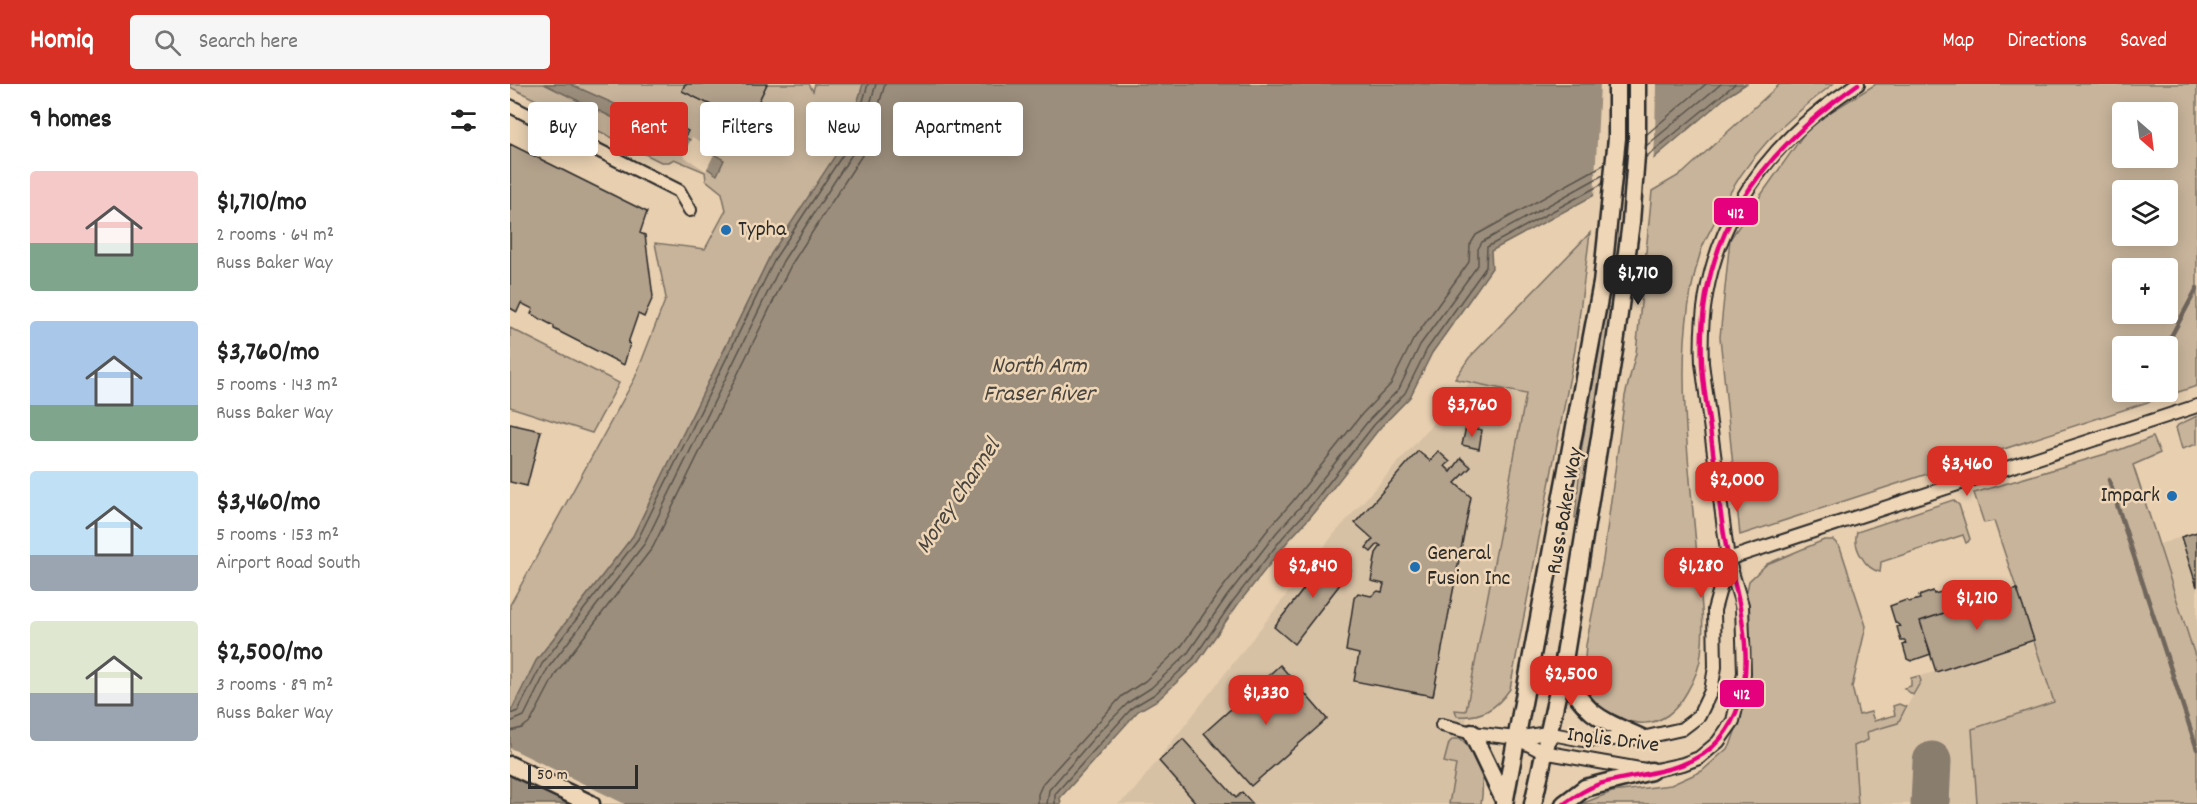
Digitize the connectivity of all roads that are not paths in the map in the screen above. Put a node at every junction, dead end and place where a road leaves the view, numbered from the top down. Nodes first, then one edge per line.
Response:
1 (1617, 84) edge
2 (1637, 84) edge
3 (1858, 84) edge
4 (510, 106) edge
5 (690, 210) dead end
6 (2197, 406) edge
7 (1728, 559) junction
8 (1562, 673) junction
9 (1442, 725) dead end
10 (1472, 732) junction
11 (1547, 733) junction
12 (1516, 738) junction
13 (1642, 738) junction
14 (1543, 752) junction
15 (510, 765) edge
16 (1651, 771) junction
17 (1504, 802) edge
18 (591, 804) edge
19 (1533, 804) edge
20 (1564, 804) edge

1 - 12 main road, Russ Baker Way
2 - 8 main road, Russ Baker Way
3 - 7 street, Inglis Drive
4 - 5 street
6 - 7 street
7 - 13 street, Inglis Drive
7 - 16 street, Inglis Drive
8 - 11 main road, Russ Baker Way
8 - 13 main road
9 - 10 street
10 - 12 street
10 - 17 main road
11 - 12 street, Inglis Drive
11 - 13 street, Inglis Drive
11 - 14 main road, Russ Baker Way
12 - 14 street, Inglis Drive
12 - 17 main road, Russ Baker Way
14 - 16 street, Inglis Drive
14 - 19 main road, Russ Baker Way
15 - 18 main road
16 - 20 main road

